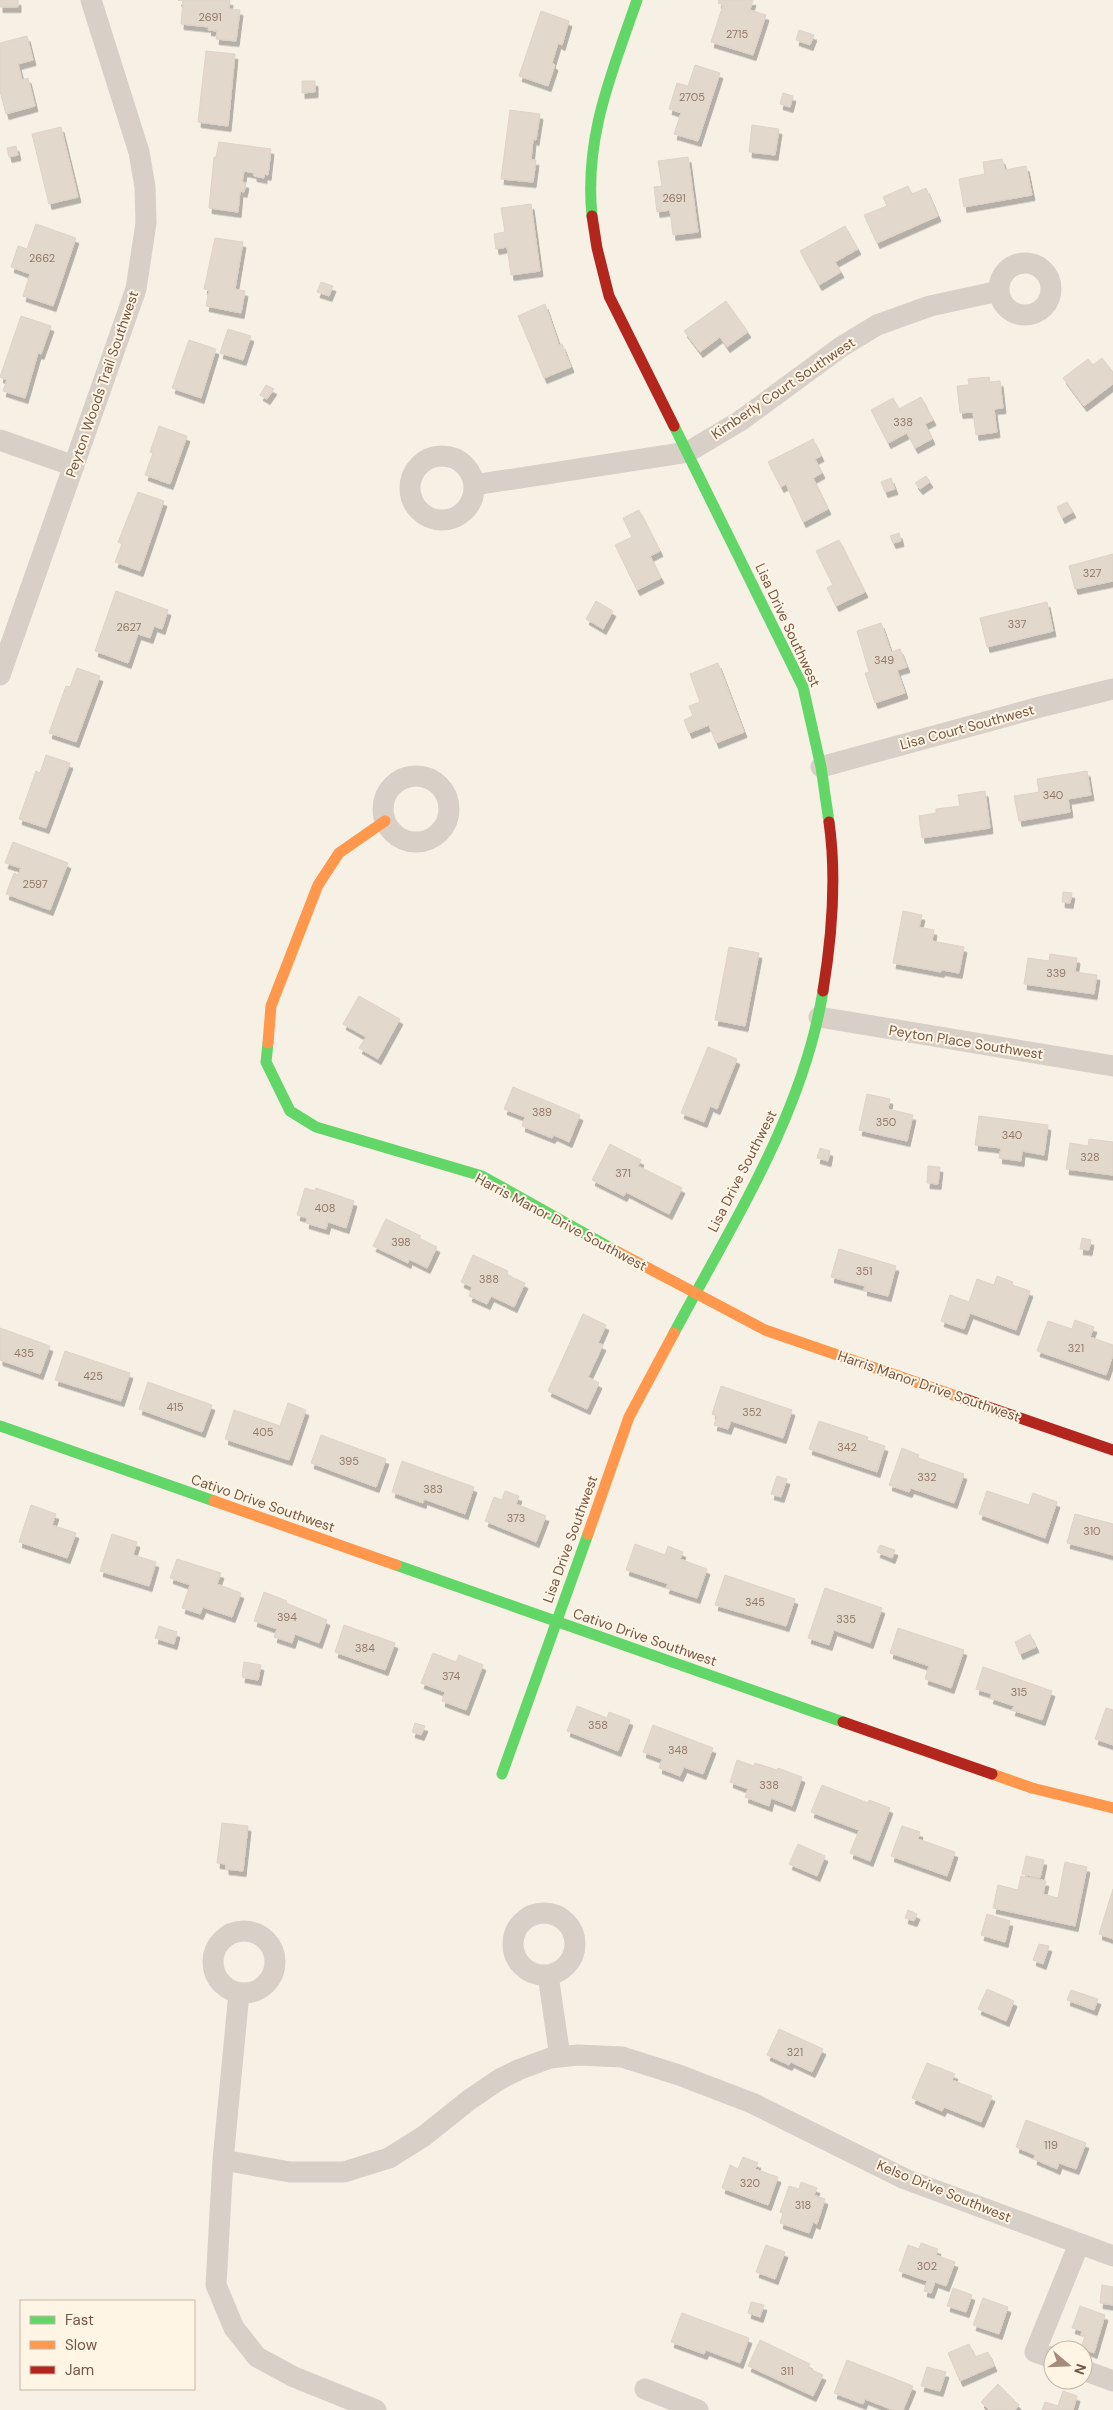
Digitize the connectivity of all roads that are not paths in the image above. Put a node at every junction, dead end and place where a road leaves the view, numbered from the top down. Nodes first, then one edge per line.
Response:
1 (91, 0) edge
2 (638, 0) edge
3 (1000, 290) dead end
4 (0, 440) edge
5 (688, 452) junction
6 (74, 466) junction
7 (474, 485) dead end
8 (0, 676) edge
9 (1113, 689) edge
10 (821, 767) junction
11 (385, 821) dead end
12 (819, 1017) junction
13 (1113, 1066) edge
14 (694, 1294) junction
15 (0, 1426) edge
16 (1113, 1450) edge
17 (556, 1622) junction
18 (502, 1774) dead end
19 (1113, 1808) edge
20 (548, 1975) dead end
21 (239, 1993) dead end
22 (560, 2057) junction
23 (222, 2160) junction
24 (1079, 2244) junction
25 (1113, 2256) edge
26 (1043, 2355) edge
27 (1093, 2374) edge
28 (1113, 2381) edge
29 (645, 2389) dead end
30 (376, 2410) edge
31 (698, 2410) edge

1 - 6 street, Peyton Woods Trail Southwest
2 - 5 street, Lisa Drive Southwest
3 - 5 street, Kimberly Court Southwest
4 - 6 street
5 - 7 street, Kimberly Court Southwest
5 - 10 street, Lisa Drive Southwest
6 - 8 street, Peyton Woods Trail Southwest
9 - 10 street, Lisa Court Southwest
10 - 12 street, Lisa Drive Southwest
11 - 14 street, Harris Manor Drive Southwest
12 - 13 street, Peyton Place Southwest
12 - 14 street, Lisa Drive Southwest
14 - 16 street, Harris Manor Drive Southwest
14 - 17 street, Lisa Drive Southwest
15 - 17 street, Cativo Drive Southwest
17 - 18 street, Lisa Drive Southwest
17 - 19 street, Cativo Drive Southwest
20 - 22 street
21 - 23 street
22 - 23 street, Kelso Drive Southwest
22 - 24 street, Kelso Drive Southwest
23 - 30 street
24 - 25 street, Kelso Drive Southwest
24 - 26 street
27 - 28 street
29 - 31 street

